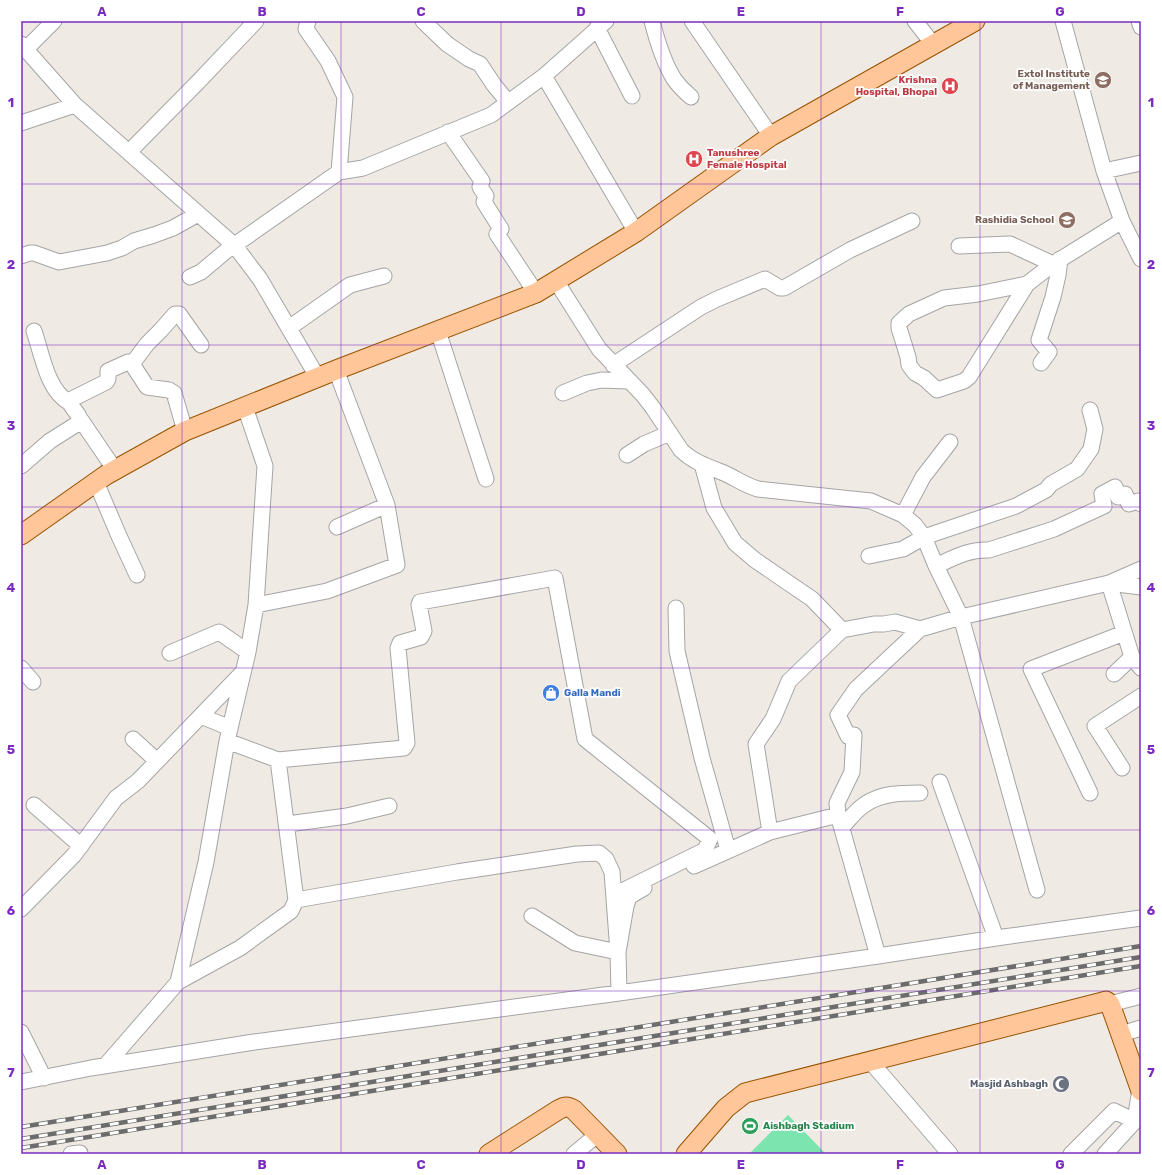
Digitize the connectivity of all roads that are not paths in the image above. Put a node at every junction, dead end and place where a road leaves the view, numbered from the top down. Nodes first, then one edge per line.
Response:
1 (54, 21) edge
2 (256, 21) edge
3 (308, 21) edge
4 (424, 21) edge
5 (652, 21) edge
6 (692, 21) edge
7 (915, 21) edge
8 (975, 21) edge
9 (1063, 21) edge
10 (1140, 21) edge
11 (602, 25) edge
12 (1141, 27) edge
13 (933, 44) junction
14 (24, 46) edge
15 (544, 76) junction
16 (632, 96) dead end
17 (691, 98) dead end
18 (508, 102) junction
19 (75, 105) junction
20 (21, 123) edge
21 (448, 132) junction
22 (771, 136) junction
23 (129, 152) junction
24 (1141, 163) edge
25 (1104, 171) junction
26 (339, 172) junction
27 (198, 214) junction
28 (912, 221) dead end
29 (1122, 221) junction
30 (636, 232) junction
31 (235, 246) junction
32 (959, 246) dead end
33 (21, 256) edge
34 (1141, 259) edge
35 (1056, 261) junction
36 (384, 276) dead end
37 (190, 277) dead end
38 (556, 281) junction
39 (1027, 284) junction
40 (536, 293) junction
41 (289, 328) junction
42 (34, 331) dead end
43 (438, 331) junction
44 (201, 345) dead end
45 (1040, 363) dead end
46 (132, 364) junction
47 (613, 365) junction
48 (336, 370) junction
49 (318, 378) junction
50 (628, 380) junction
51 (563, 393) dead end
52 (70, 403) junction
53 (245, 407) junction
54 (1090, 410) dead end
55 (81, 420) junction
56 (185, 431) junction
57 (670, 433) junction
58 (950, 442) dead end
59 (627, 456) dead end
60 (702, 464) junction
61 (21, 466) edge
62 (115, 470) junction
63 (486, 479) dead end
64 (96, 482) junction
65 (1141, 504) edge
66 (387, 505) junction
67 (903, 515) junction
68 (337, 527) dead end
69 (21, 535) edge
70 (924, 537) junction
71 (869, 556) dead end
72 (936, 566) junction
73 (1141, 569) edge
74 (137, 575) dead end
75 (1109, 583) junction
76 (1141, 587) edge
77 (256, 605) junction
78 (676, 608) dead end
79 (961, 617) junction
80 (920, 629) junction
81 (842, 630) junction
82 (1124, 633) junction
83 (248, 652) junction
84 (170, 653) dead end
85 (1136, 662) edge
86 (21, 668) edge
87 (243, 672) junction
88 (1114, 674) dead end
89 (33, 682) dead end
90 (1141, 696) edge
91 (200, 716) junction
92 (228, 734) junction
93 (133, 739) dead end
94 (278, 760) junction
95 (158, 761) junction
96 (1122, 768) dead end
97 (940, 782) dead end
98 (920, 793) dead end
99 (1090, 793) dead end
100 (34, 805) dead end
101 (389, 806) dead end
102 (840, 821) junction
103 (288, 824) junction
104 (770, 832) junction
105 (81, 846) junction
106 (728, 850) junction
107 (1037, 890) dead end
108 (614, 895) junction
109 (296, 900) junction
110 (21, 909) edge
111 (532, 916) dead end
112 (1141, 918) edge
113 (996, 938) junction
114 (618, 952) junction
115 (878, 956) junction
116 (178, 982) junction
117 (619, 993) junction
118 (1141, 996) edge
119 (1110, 1004) junction
120 (1141, 1028) edge
121 (21, 1032) edge
122 (1121, 1034) junction
123 (870, 1061) junction
124 (105, 1066) junction
125 (44, 1078) junction
126 (21, 1082) edge
127 (1141, 1089) edge
128 (1135, 1121) junction
129 (598, 1134) junction
130 (71, 1154) edge
131 (80, 1154) edge
132 (489, 1154) edge
133 (574, 1154) edge
134 (617, 1154) edge
135 (686, 1154) edge
136 (950, 1154) edge
137 (1071, 1154) edge
138 (1105, 1154) edge

1 - 14 street
2 - 23 street
3 - 26 street
4 - 18 street
5 - 17 street
6 - 22 street
7 - 13 street
8 - 13 main road
9 - 25 street
10 - 12 street
11 - 15 street
11 - 16 street
13 - 22 main road
14 - 19 street
15 - 18 street
15 - 30 street
18 - 21 street
19 - 20 street
19 - 23 street
21 - 26 street
21 - 40 street
22 - 30 main road
23 - 27 street
24 - 25 street
25 - 29 street
26 - 31 street
27 - 31 street
27 - 33 street
28 - 47 street
29 - 34 street
29 - 35 street
30 - 38 main road
31 - 37 street
31 - 41 street
32 - 35 street
35 - 39 street
35 - 45 street
36 - 41 street
38 - 40 main road
38 - 47 street
39 - 39 street
40 - 43 main road
41 - 49 street
42 - 52 street
43 - 48 main road
43 - 63 street
44 - 46 street
46 - 52 street
46 - 56 street
47 - 50 street
48 - 49 main road
48 - 66 street
49 - 53 main road
50 - 51 street
50 - 57 street
52 - 55 street
53 - 56 main road
53 - 77 street
54 - 70 street
55 - 61 street
55 - 62 street
56 - 62 main road
57 - 59 street
57 - 60 street
58 - 67 street
60 - 67 street
60 - 81 street
62 - 64 main road
64 - 69 main road
64 - 74 street
65 - 72 street
66 - 68 street
66 - 77 street
67 - 70 street
70 - 71 street
70 - 72 street
72 - 79 street
73 - 75 street
75 - 76 street
75 - 79 street
75 - 82 street
77 - 83 street
78 - 106 street
79 - 80 street
79 - 107 street
80 - 81 street
80 - 102 street
81 - 104 street
82 - 85 street
82 - 99 street
83 - 84 street
83 - 87 street
85 - 88 street
86 - 89 street
87 - 91 street
87 - 92 street
90 - 96 street
91 - 92 street
91 - 95 street
92 - 94 street
92 - 116 street
93 - 95 street
94 - 103 street
94 - 108 street
95 - 105 street
97 - 113 street
98 - 102 street
100 - 105 street
101 - 103 street
102 - 104 street
102 - 115 street
103 - 109 street
104 - 106 street
105 - 110 street
106 - 114 street
108 - 109 street
108 - 114 street
109 - 116 street
111 - 114 street
112 - 113 street
113 - 115 street
114 - 117 street
115 - 117 street
116 - 124 street
117 - 124 street
118 - 119 street
119 - 122 main road
119 - 123 main road
120 - 122 street
121 - 125 street
122 - 127 main road
123 - 135 main road
123 - 136 street
124 - 125 street
125 - 126 street
127 - 128 street
128 - 137 street
128 - 138 street
129 - 132 main road
129 - 133 street
129 - 134 main road
130 - 131 street

